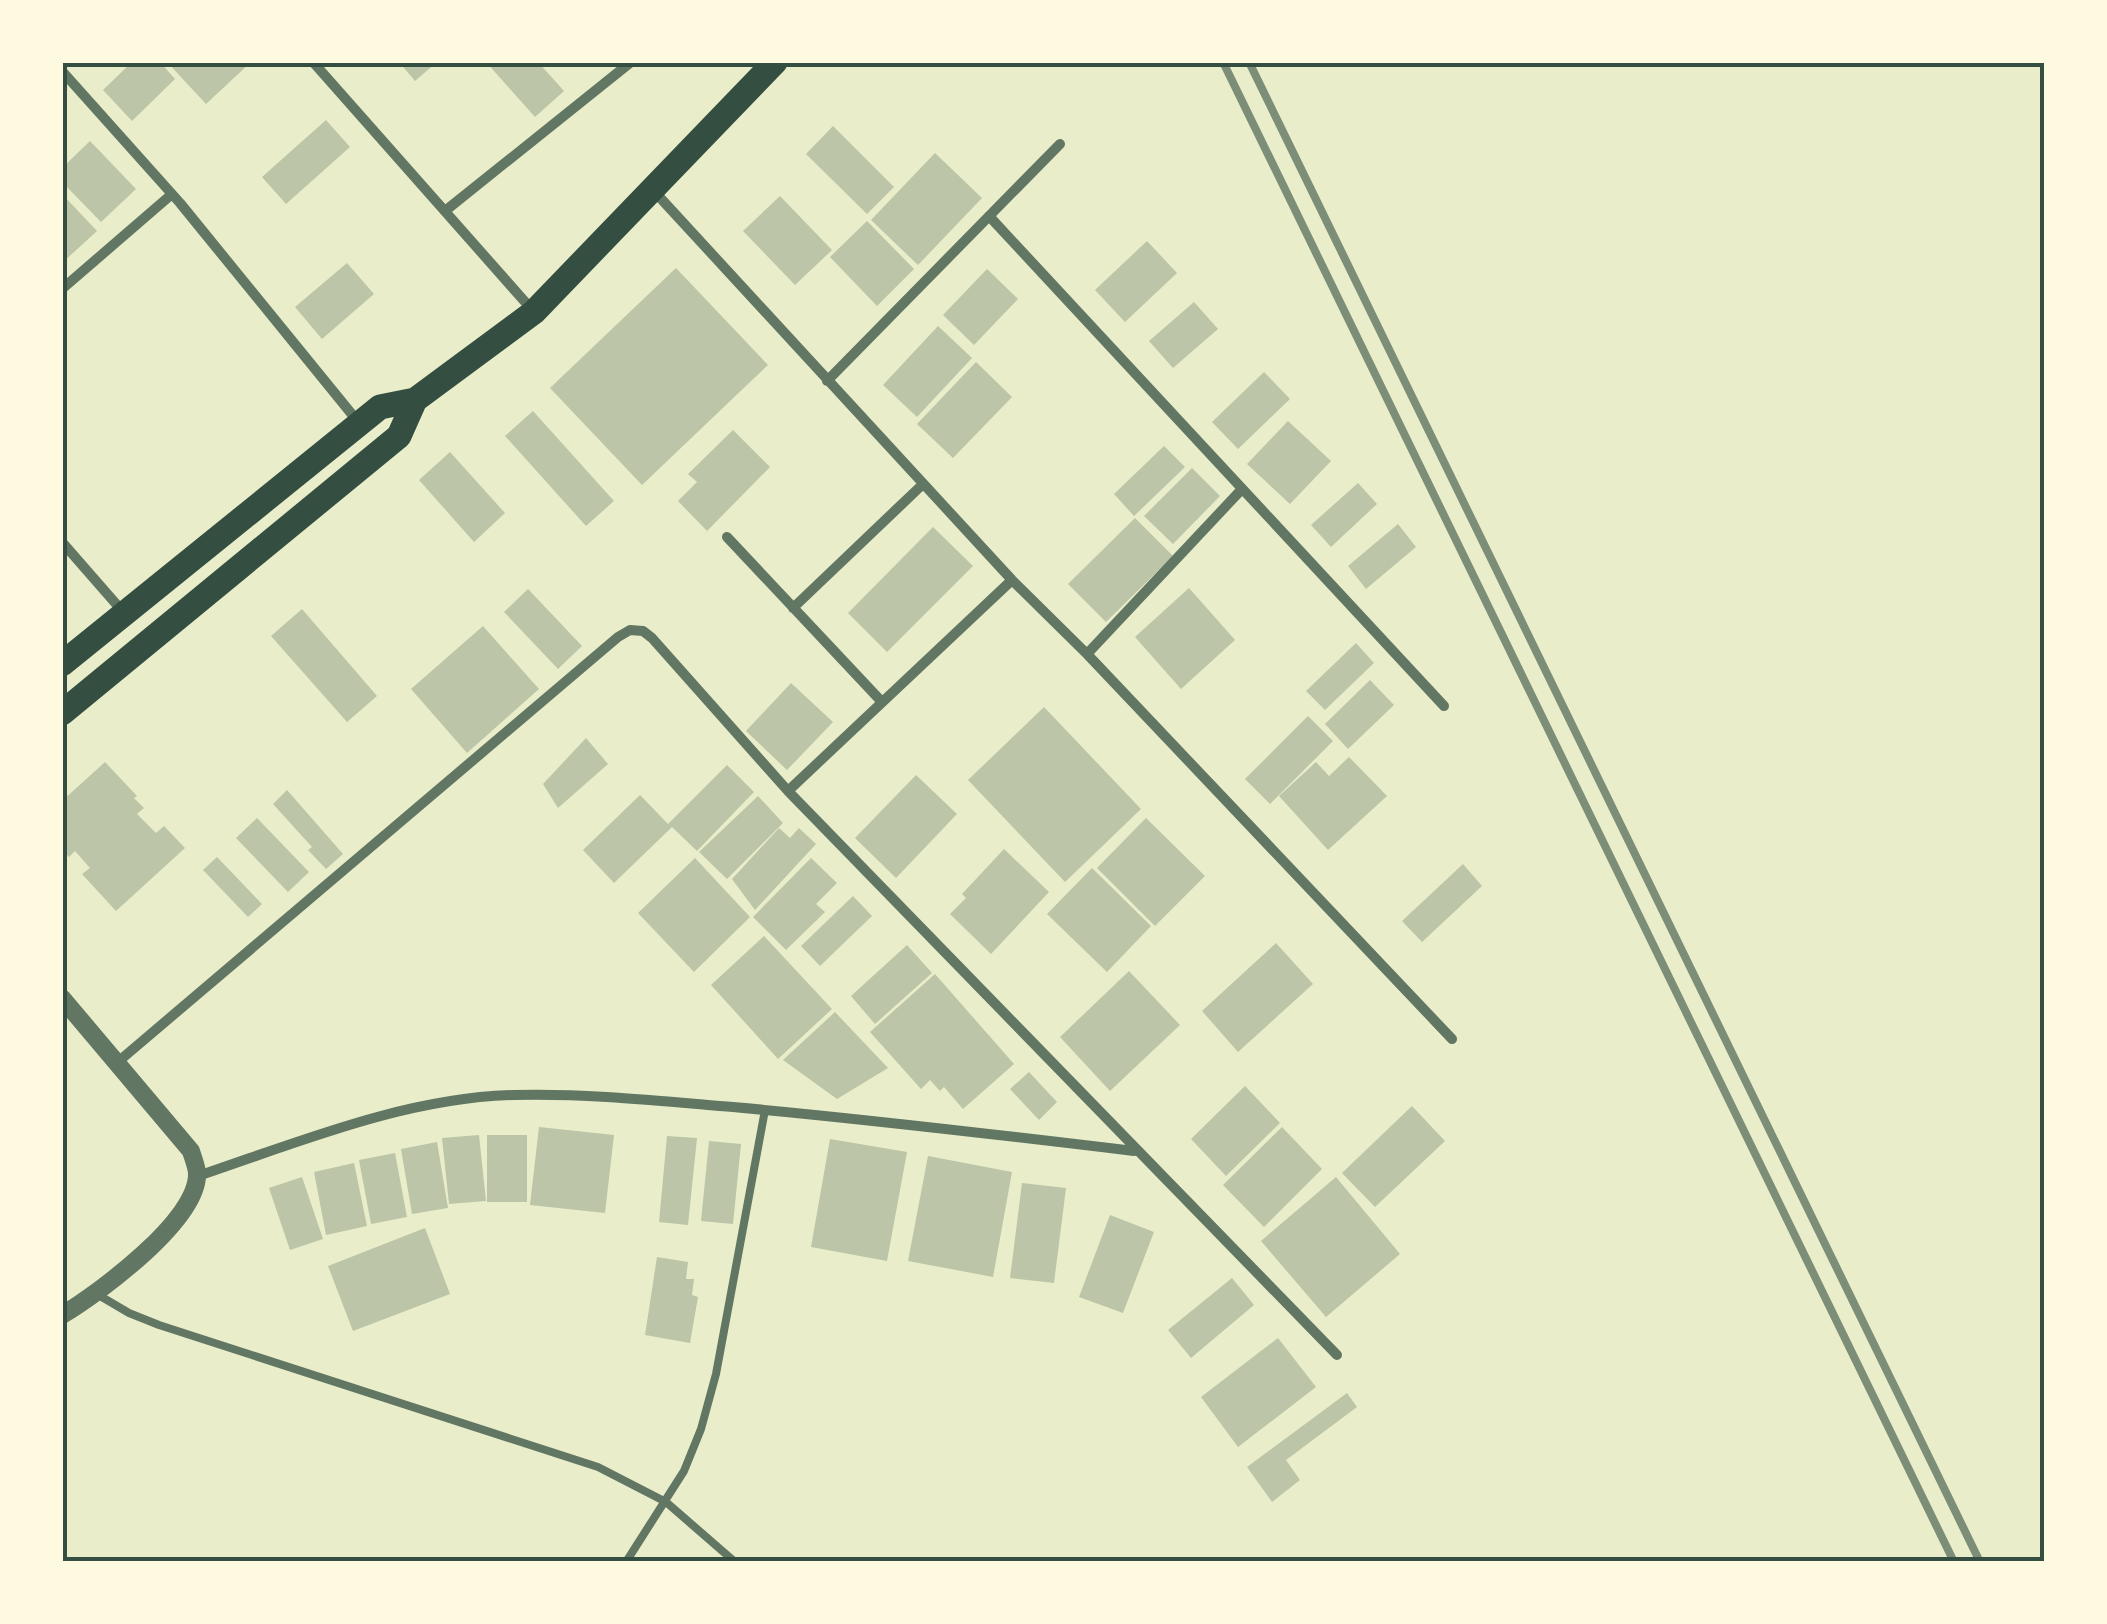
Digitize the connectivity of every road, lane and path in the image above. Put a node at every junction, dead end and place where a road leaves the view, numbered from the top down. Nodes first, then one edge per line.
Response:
1 (313, 62) edge
2 (631, 62) edge
3 (775, 62) edge
4 (62, 70) edge
5 (1060, 144) dead end
6 (653, 189) junction
7 (172, 194) junction
8 (445, 211) junction
9 (989, 216) junction
10 (62, 289) edge
11 (534, 312) junction
12 (827, 381) junction
13 (415, 400) junction
14 (360, 424) junction
15 (922, 484) junction
16 (1242, 489) junction
17 (727, 537) dead end
18 (62, 542) edge
19 (1012, 580) junction
20 (793, 608) junction
21 (124, 614) junction
22 (1087, 654) junction
23 (62, 664) edge
24 (882, 702) junction
25 (1444, 706) dead end
26 (62, 713) edge
27 (788, 792) junction
28 (62, 998) edge
29 (1452, 1039) dead end
30 (119, 1062) junction
31 (764, 1110) junction
32 (1135, 1151) junction
33 (198, 1176) junction
34 (95, 1292) junction
35 (62, 1316) edge
36 (1337, 1355) dead end
37 (666, 1502) junction
38 (626, 1562) edge
39 (735, 1562) edge

1 - 8 street
2 - 8 street
3 - 6 main road
4 - 7 street
5 - 9 street
6 - 11 main road
6 - 12 street
7 - 10 street
7 - 14 street
8 - 11 street
9 - 12 street
9 - 16 street
11 - 13 main road
12 - 15 street
13 - 14 main road
13 - 26 main road
14 - 21 main road
15 - 19 street
15 - 20 street
16 - 22 street
16 - 25 street
17 - 20 street
18 - 21 street
19 - 22 street
19 - 24 street
20 - 24 street
21 - 23 main road
22 - 29 street
24 - 27 street
27 - 30 street
27 - 32 street
28 - 30 street
30 - 33 street
31 - 32 street
31 - 33 street
31 - 37 lane
32 - 36 street
33 - 34 street
34 - 35 street
34 - 37 lane
37 - 38 lane
37 - 39 lane

